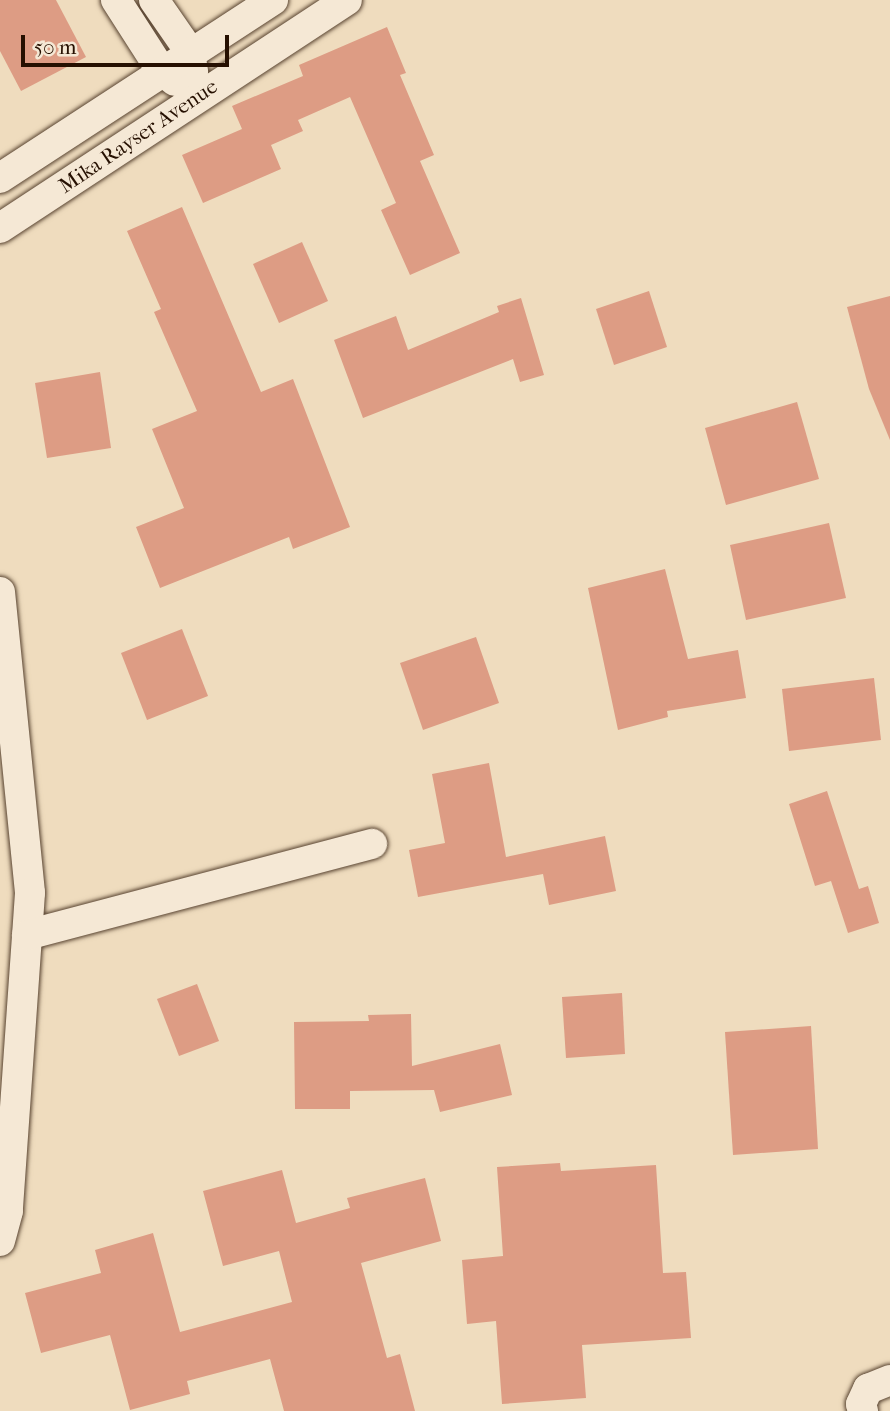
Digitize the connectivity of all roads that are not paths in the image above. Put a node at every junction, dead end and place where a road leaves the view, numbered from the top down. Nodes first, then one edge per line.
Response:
1 (116, 0) edge
2 (154, 0) edge
3 (273, 0) edge
4 (346, 0) edge
5 (190, 52) junction
6 (161, 70) junction
7 (197, 96) junction
8 (0, 178) edge
9 (0, 228) edge
10 (0, 592) edge
11 (372, 845) dead end
12 (27, 935) junction
13 (0, 1241) edge
14 (890, 1380) edge
15 (863, 1411) edge

1 - 6 street
2 - 5 street
3 - 5 street, Mika Rayser Avenue
4 - 7 street, Mika Rayser Avenue
5 - 6 street, Mika Rayser Avenue
5 - 7 street
6 - 7 street
6 - 8 street, Mika Rayser Avenue
7 - 9 street, Mika Rayser Avenue
10 - 12 street
11 - 12 street
12 - 13 street
14 - 15 street

